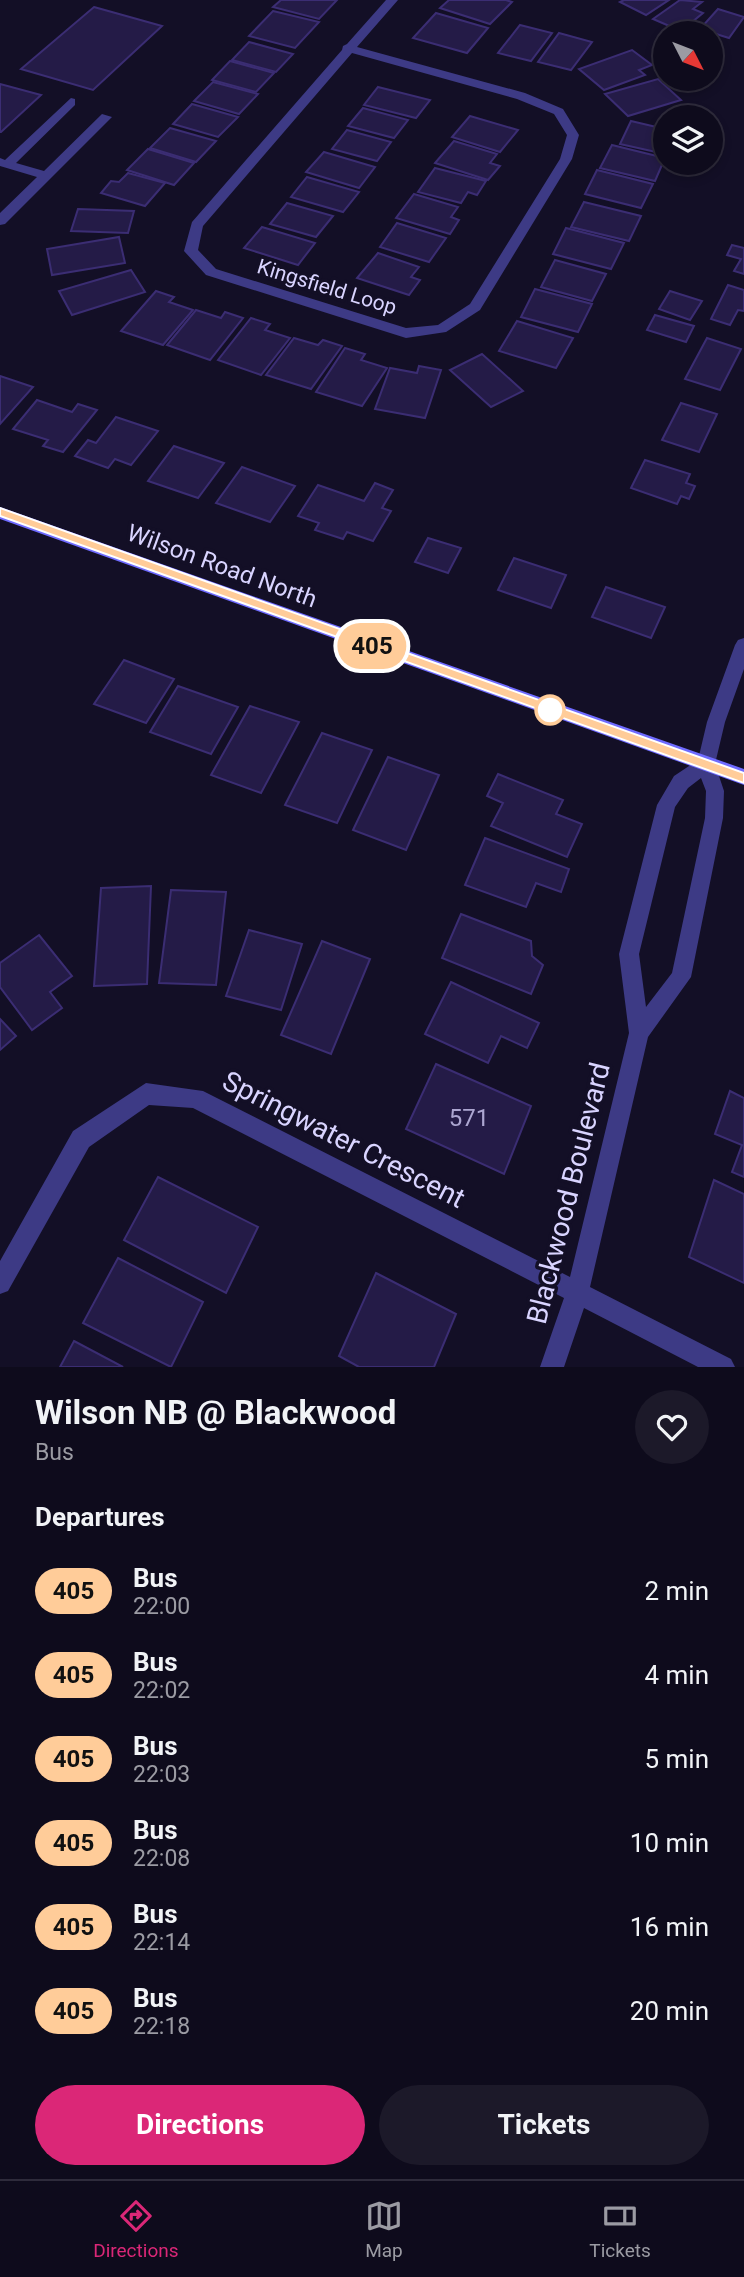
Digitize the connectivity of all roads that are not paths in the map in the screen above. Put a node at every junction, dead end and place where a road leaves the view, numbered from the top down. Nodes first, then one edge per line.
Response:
1 (392, 0) edge
2 (347, 48) junction
3 (71, 102) dead end
4 (106, 117) dead end
5 (4, 163) edge
6 (47, 176) junction
7 (0, 221) edge
8 (0, 513) edge
9 (744, 645) edge
10 (706, 764) junction
11 (744, 777) edge
12 (639, 1033) junction
13 (0, 1283) edge
14 (578, 1291) junction
15 (552, 1367) edge
16 (723, 1367) edge

1 - 2 street
2 - 2 street, Kingsfield Loop
3 - 5 street
4 - 6 street
5 - 6 street
6 - 7 street
8 - 10 street, Wilson Road North
9 - 10 street
10 - 11 street, Wilson Road North
10 - 12 street, Blackwood Boulevard
10 - 12 street, Blackwood Boulevard
12 - 14 street, Blackwood Boulevard
13 - 14 street, Springwater Crescent
14 - 15 street, Blackwood Boulevard
14 - 16 street, Springwater Crescent

